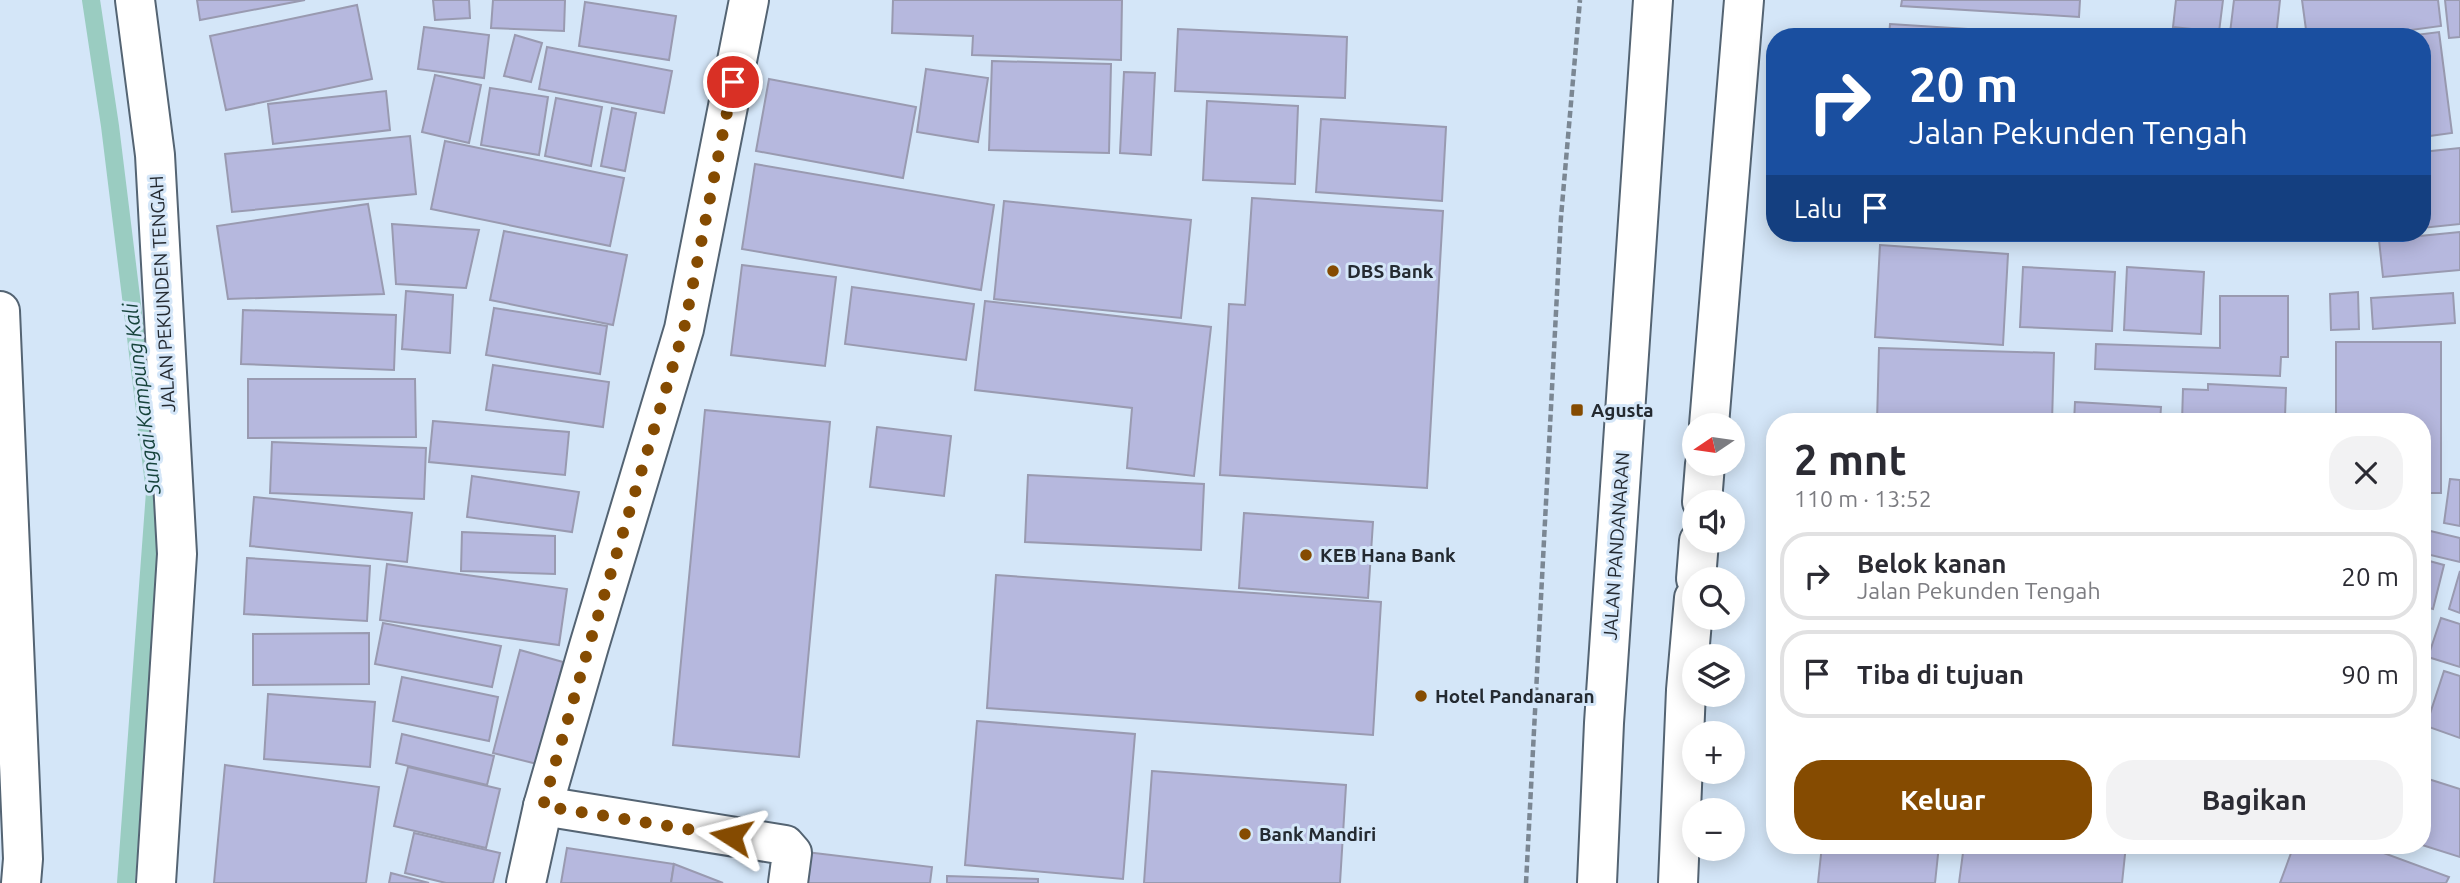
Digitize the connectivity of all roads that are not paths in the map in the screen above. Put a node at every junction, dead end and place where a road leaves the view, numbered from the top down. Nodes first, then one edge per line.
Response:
1 (135, 0) edge
2 (749, 0) edge
3 (1653, 0) edge
4 (1744, 0) edge
5 (0, 311) edge
6 (1710, 413) edge
7 (1691, 630) edge
8 (543, 806) junction
9 (21, 883) edge
10 (156, 883) edge
11 (526, 883) edge
12 (788, 883) edge
13 (1597, 883) edge
14 (1678, 883) edge

1 - 10 main road, JALAN PEKUNDEN TENGAH
2 - 8 main road
3 - 13 main road, JALAN PANDANARAN
4 - 6 main road
5 - 9 main road
7 - 14 main road
8 - 11 main road
8 - 12 main road

